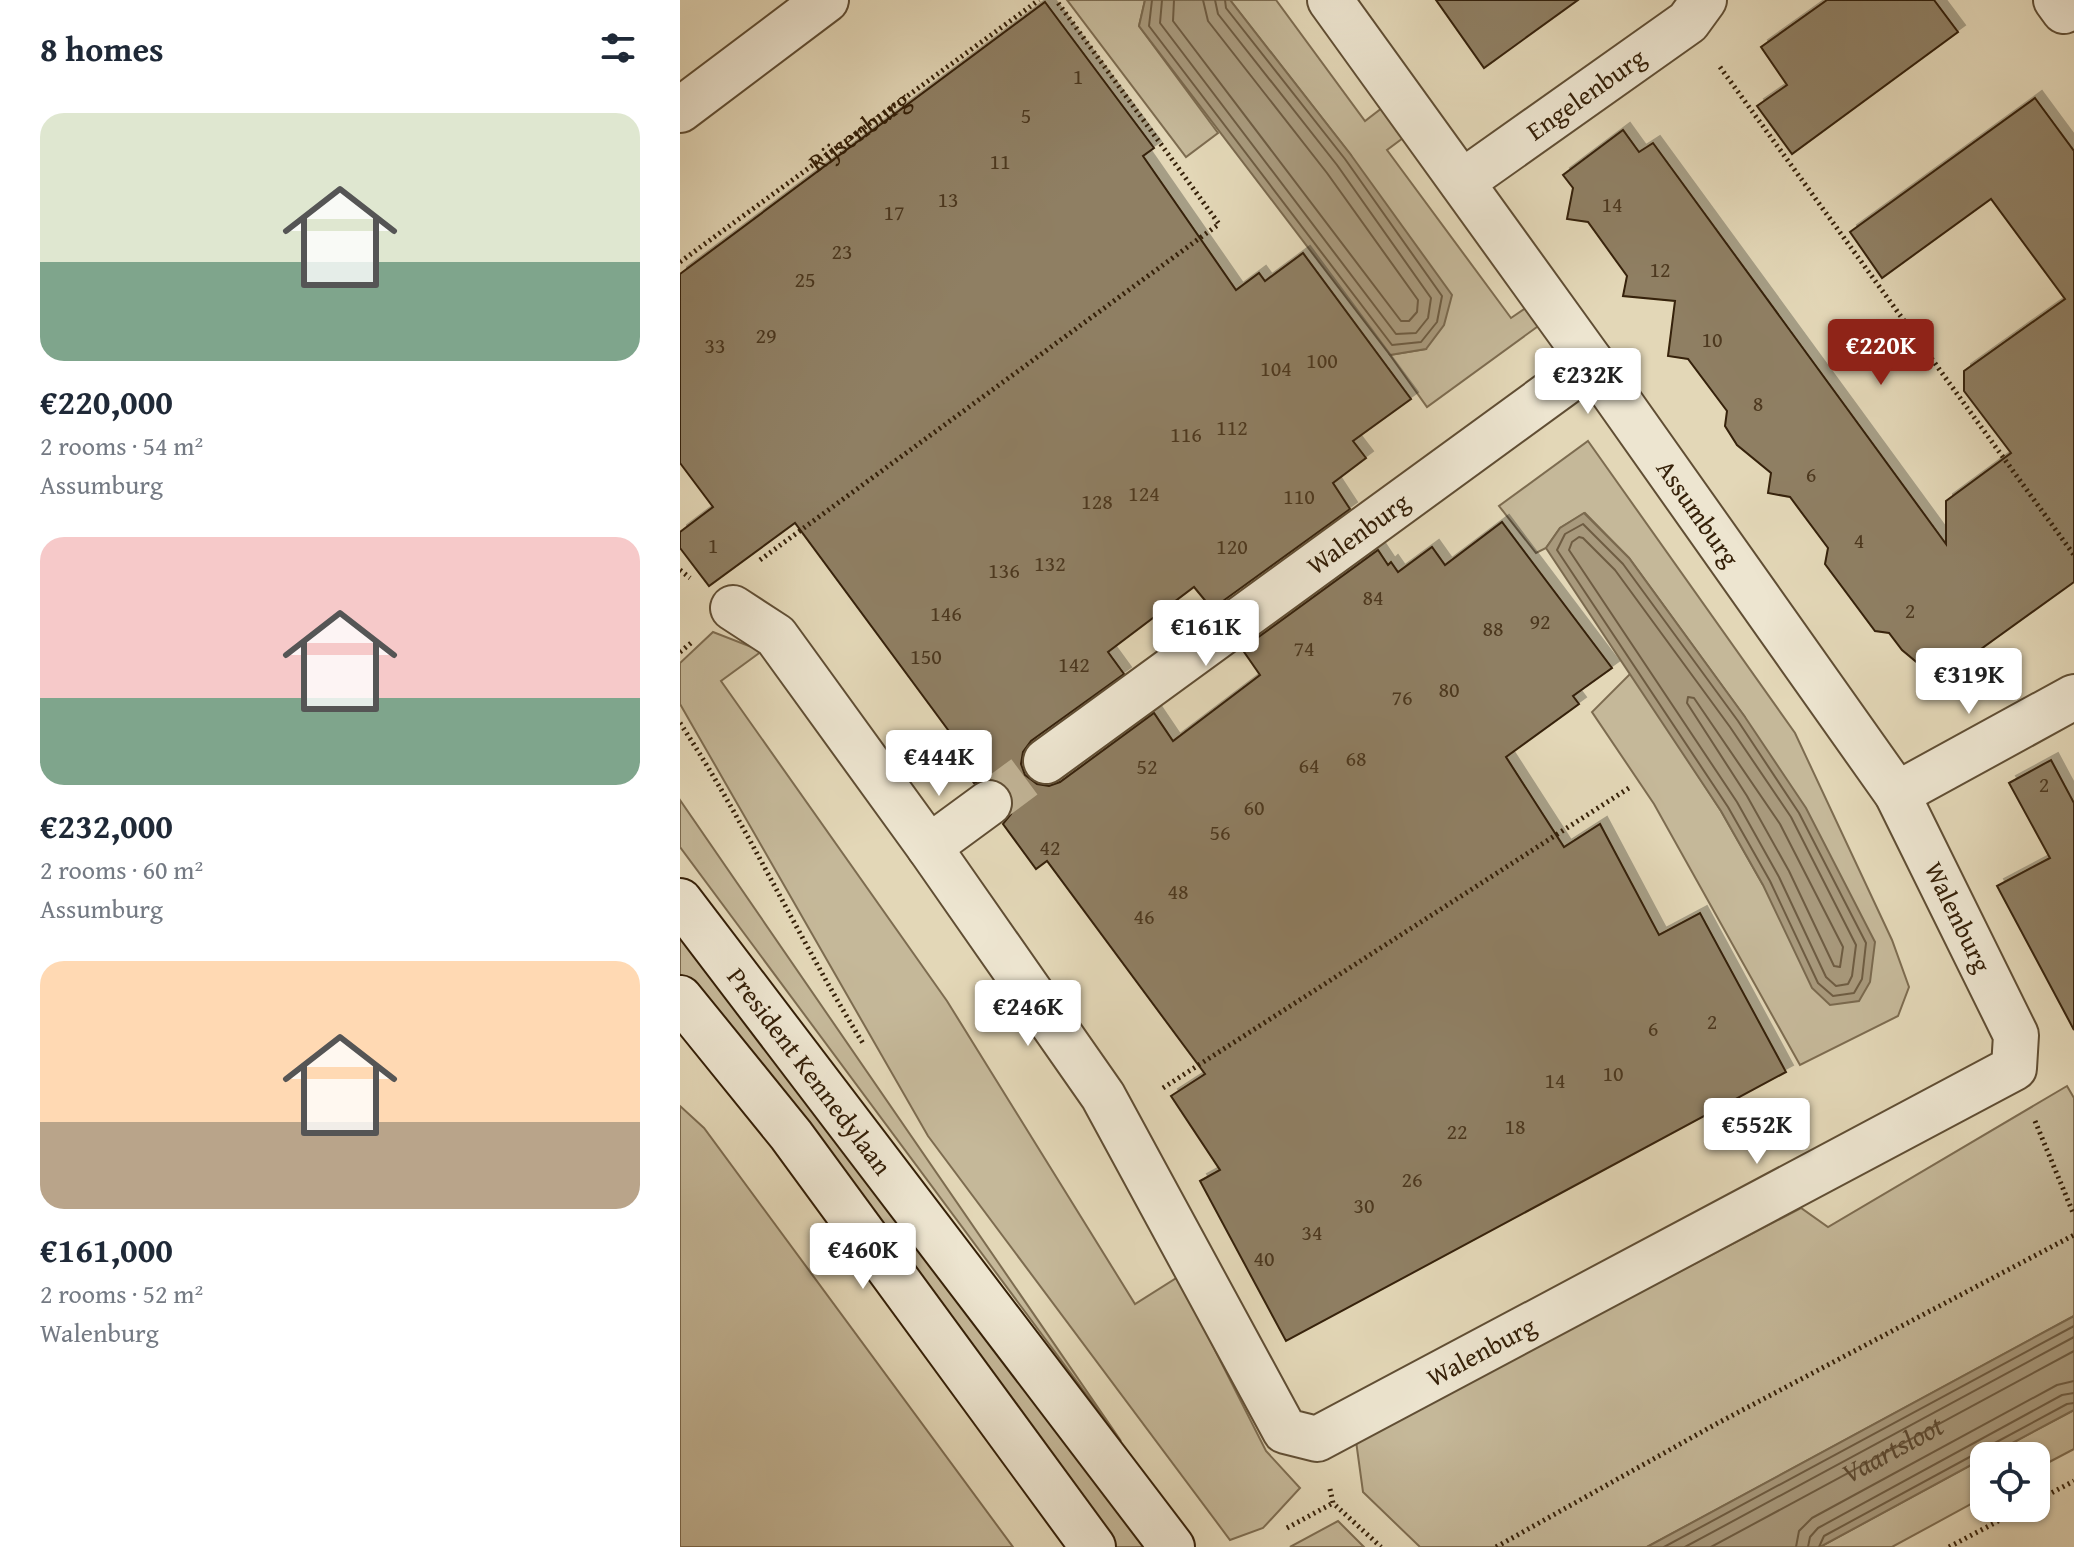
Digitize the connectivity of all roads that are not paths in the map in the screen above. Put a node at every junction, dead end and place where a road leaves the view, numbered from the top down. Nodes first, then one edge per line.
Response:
1 (826, 0) edge
2 (1330, 0) edge
3 (1696, 11) edge
4 (680, 110) edge
5 (1462, 182) junction
6 (1592, 363) junction
7 (733, 608) dead end
8 (2074, 697) edge
9 (1046, 761) tunnel mouth
10 (1897, 794) junction
11 (989, 803) tunnel mouth
12 (929, 847) junction
13 (680, 901) edge
14 (680, 998) edge
15 (1093, 1547) edge
16 (1172, 1547) edge

1 - 4 street
2 - 5 street, Assumburg
3 - 5 street, Engelenburg
5 - 6 street, Assumburg
6 - 9 street, Walenburg
6 - 10 street, Assumburg
7 - 12 street, Walenburg
8 - 10 street
10 - 12 street, Walenburg
11 - 12 street
13 - 16 street, President Kennedylaan
14 - 15 street, President Kennedylaan

